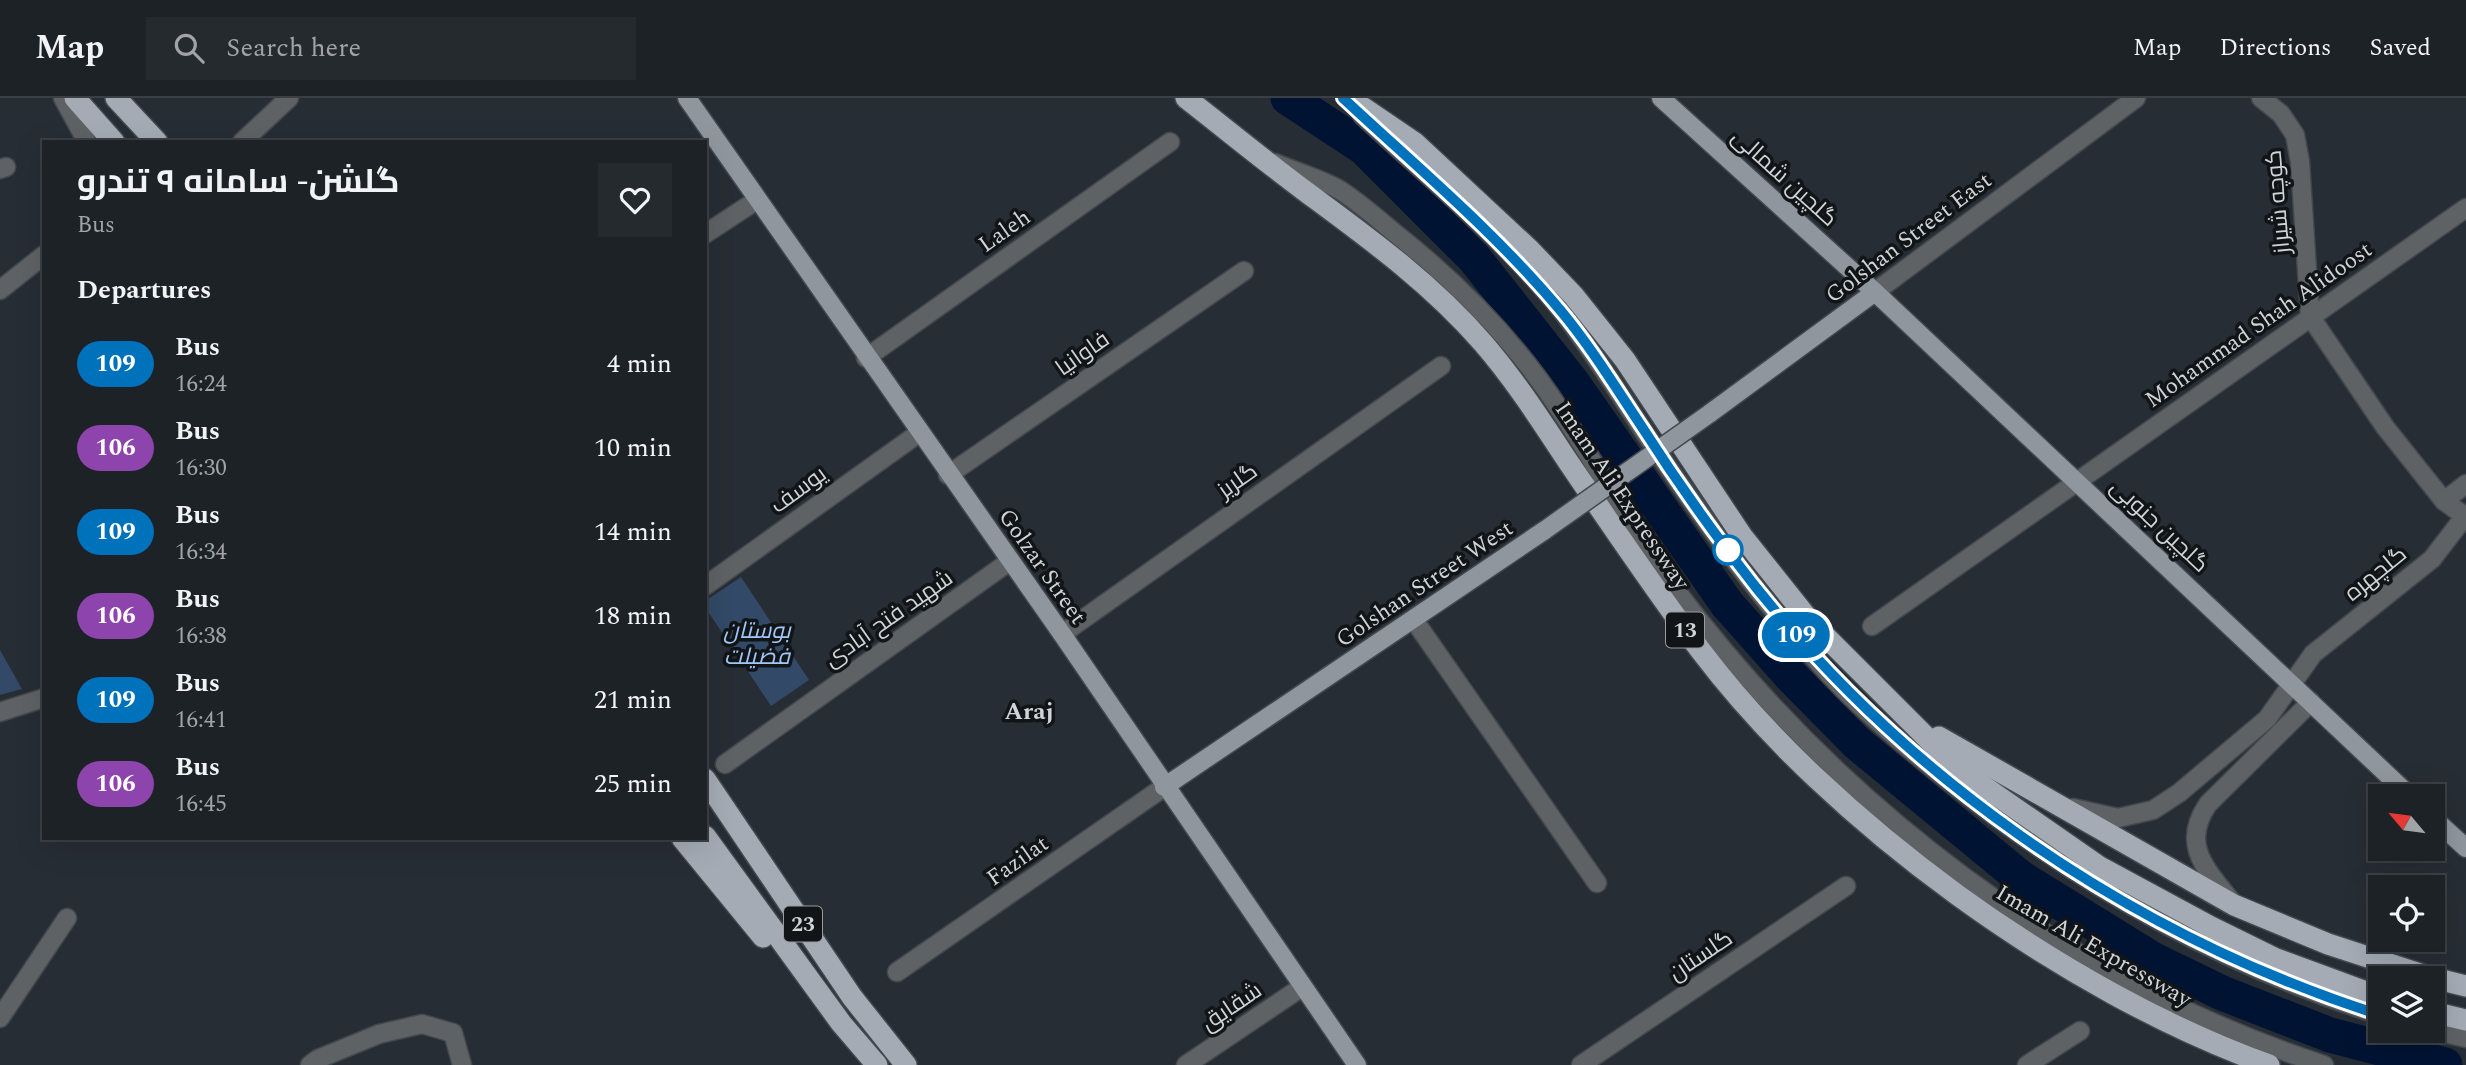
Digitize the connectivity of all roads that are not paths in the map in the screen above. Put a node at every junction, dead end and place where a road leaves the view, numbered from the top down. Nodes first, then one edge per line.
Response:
1 (64, 98) edge
2 (75, 98) edge
3 (116, 98) edge
4 (289, 98) edge
5 (1186, 98) edge
6 (1343, 98) edge
7 (1349, 98) edge
8 (1661, 98) edge
9 (2137, 98) edge
10 (2260, 98) edge
11 (694, 100) edge
12 (86, 140) edge
13 (112, 140) edge
14 (155, 140) edge
15 (245, 140) edge
16 (1170, 142) dead end
17 (1262, 157) junction
18 (757, 200) junction
19 (2466, 208) edge
20 (707, 233) edge
21 (42, 257) edge
22 (1244, 271) dead end
23 (0, 290) edge
24 (1875, 292) junction
25 (2310, 316) junction
26 (866, 358) junction
27 (1441, 366) dead end
28 (1709, 414) joint
29 (919, 433) junction
30 (948, 475) junction
31 (2078, 482) junction
32 (2466, 484) edge
33 (2444, 501) junction
34 (2465, 517) edge
35 (1010, 561) junction
36 (707, 585) edge
37 (1414, 620) junction
38 (1872, 626) dead end
39 (1062, 634) junction
40 (2292, 682) junction
41 (42, 699) edge
42 (2311, 702) junction
43 (0, 712) edge
44 (1901, 713) junction
45 (725, 764) dead end
46 (707, 782) edge
47 (2397, 784) edge
48 (1164, 787) junction
49 (2063, 804) junction
50 (2445, 829) edge
51 (707, 839) edge
52 (684, 840) edge
53 (2466, 848) edge
54 (1597, 883) dead end
55 (1846, 886) dead end
56 (2234, 905) junction
57 (67, 918) dead end
58 (897, 972) dead end
59 (2466, 986) edge
60 (1302, 987) junction
61 (2368, 993) edge
62 (2368, 1011) edge
63 (2445, 1015) edge
64 (0, 1018) edge
65 (2466, 1020) edge
66 (841, 1023) junction
67 (2080, 1031) dead end
68 (2445, 1033) edge
69 (2466, 1038) edge
70 (904, 1061) edge
71 (310, 1065) edge
72 (462, 1065) edge
73 (877, 1065) edge
74 (1186, 1065) edge
75 (1357, 1065) edge
76 (1581, 1065) edge
77 (2027, 1065) edge
78 (2269, 1065) edge
79 (2324, 1065) edge

1 - 12 street
2 - 13 highway
3 - 14 highway
4 - 15 street
5 - 17 highway, Imam Ali Expressway / 13
6 - 62 street
7 - 44 highway
8 - 24 main road, گلچین شمالی
9 - 24 street, Golshan Street East
10 - 25 street, کوچه شیراز
11 - 18 main road, Golzar Street
16 - 26 street, Laleh
17 - 78 highway, Imam Ali Expressway / 13
17 - 79 street
18 - 20 street
18 - 26 main road, Golzar Street
19 - 25 street, Mohammad Shah Alidoost
21 - 23 street
22 - 30 street, فاوانیا
24 - 28 main road, Golshan Street East
24 - 31 main road, گلچین جنوبی
25 - 31 street, Mohammad Shah Alidoost
25 - 33 street, گلچهره
26 - 29 main road, Golzar Street
27 - 39 street, گلریز
28 - 37 main road, Golshan Street West, bridge
29 - 30 main road, Golzar Street
29 - 36 street, یوسف
30 - 35 main road, Golzar Street
31 - 38 street, Mohammad Shah Alidoost
31 - 40 main road, گلچین جنوبی
32 - 33 street
33 - 34 street, گلچهره
34 - 40 street, گلچهره
35 - 39 main road, Golzar Street
35 - 45 street, شهید فتح آبادی
37 - 48 main road, Golshan Street West
37 - 54 street
39 - 48 main road, Golzar Street
40 - 42 main road, گلچین جنوبی
40 - 49 street, گلچهره
41 - 43 street
42 - 47 main road, گلچین جنوبی
42 - 56 street
44 - 49 highway
44 - 61 highway
46 - 70 highway, 23
48 - 58 street, Fazilat
48 - 60 main road, Golzar Street
49 - 56 highway
50 - 53 main road
51 - 66 highway, 23
52 - 66 highway
55 - 76 street, گلستان
56 - 59 highway
57 - 64 street
60 - 74 street, شقایق
60 - 75 main road, Golzar Street
63 - 65 highway
66 - 73 highway, 23
67 - 77 street
68 - 69 street
71 - 72 street

